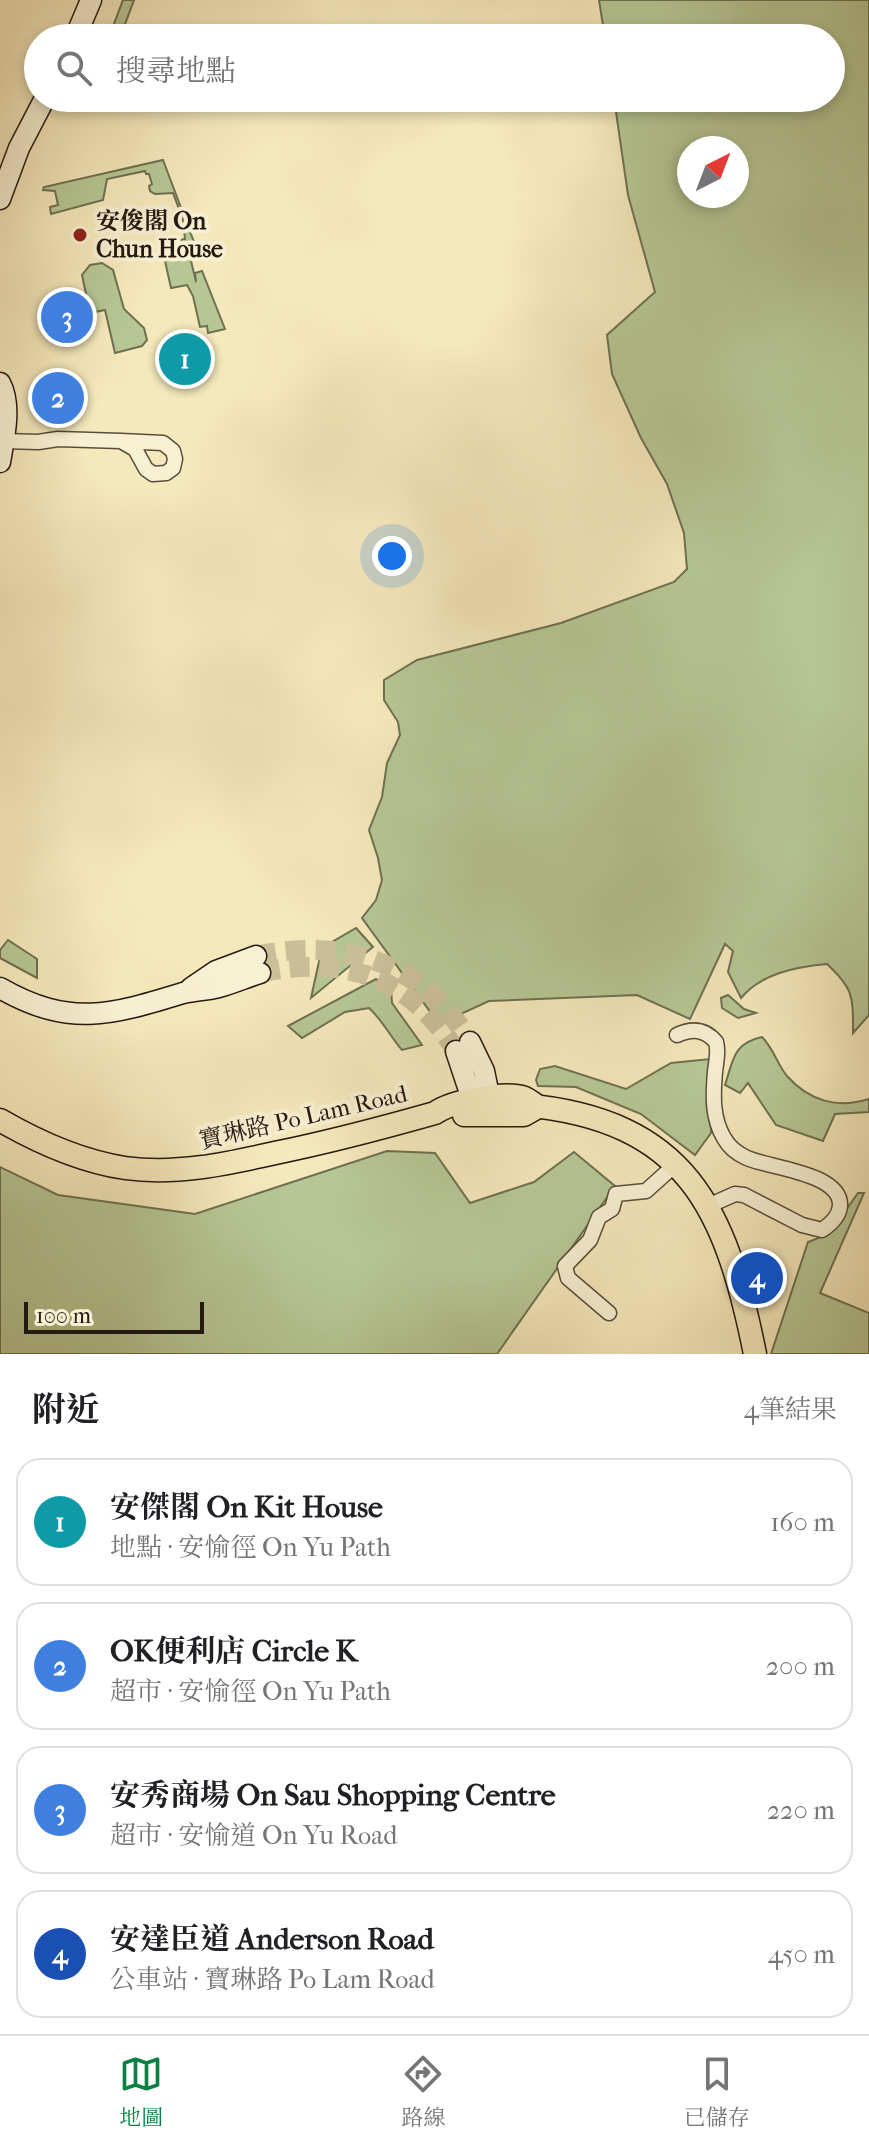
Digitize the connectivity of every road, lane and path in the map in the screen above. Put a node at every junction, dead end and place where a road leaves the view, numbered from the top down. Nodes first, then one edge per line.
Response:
1 (91, 0) edge
2 (81, 24) edge
3 (38, 112) edge
4 (0, 199) edge
5 (0, 383) edge
6 (2, 436) edge
7 (121, 441) junction
8 (159, 443) junction
9 (143, 461) junction
10 (0, 462) edge
11 (258, 965) tunnel mouth
12 (0, 988) edge
13 (677, 1035) dead end
14 (463, 1046) tunnel mouth
15 (483, 1101) junction
16 (0, 1120) edge
17 (676, 1164) junction
18 (708, 1206) junction
19 (609, 1313) dead end
20 (755, 1354) edge

1 - 2 street
3 - 4 street
5 - 6 street
6 - 7 street
6 - 10 street
7 - 8 street
7 - 9 street
8 - 9 street
8 - 9 street
11 - 12 street
13 - 18 street
14 - 15 street
15 - 16 main road, 寶琳路 Po Lam Road
15 - 17 main road
17 - 18 main road
17 - 19 street
18 - 20 main road

